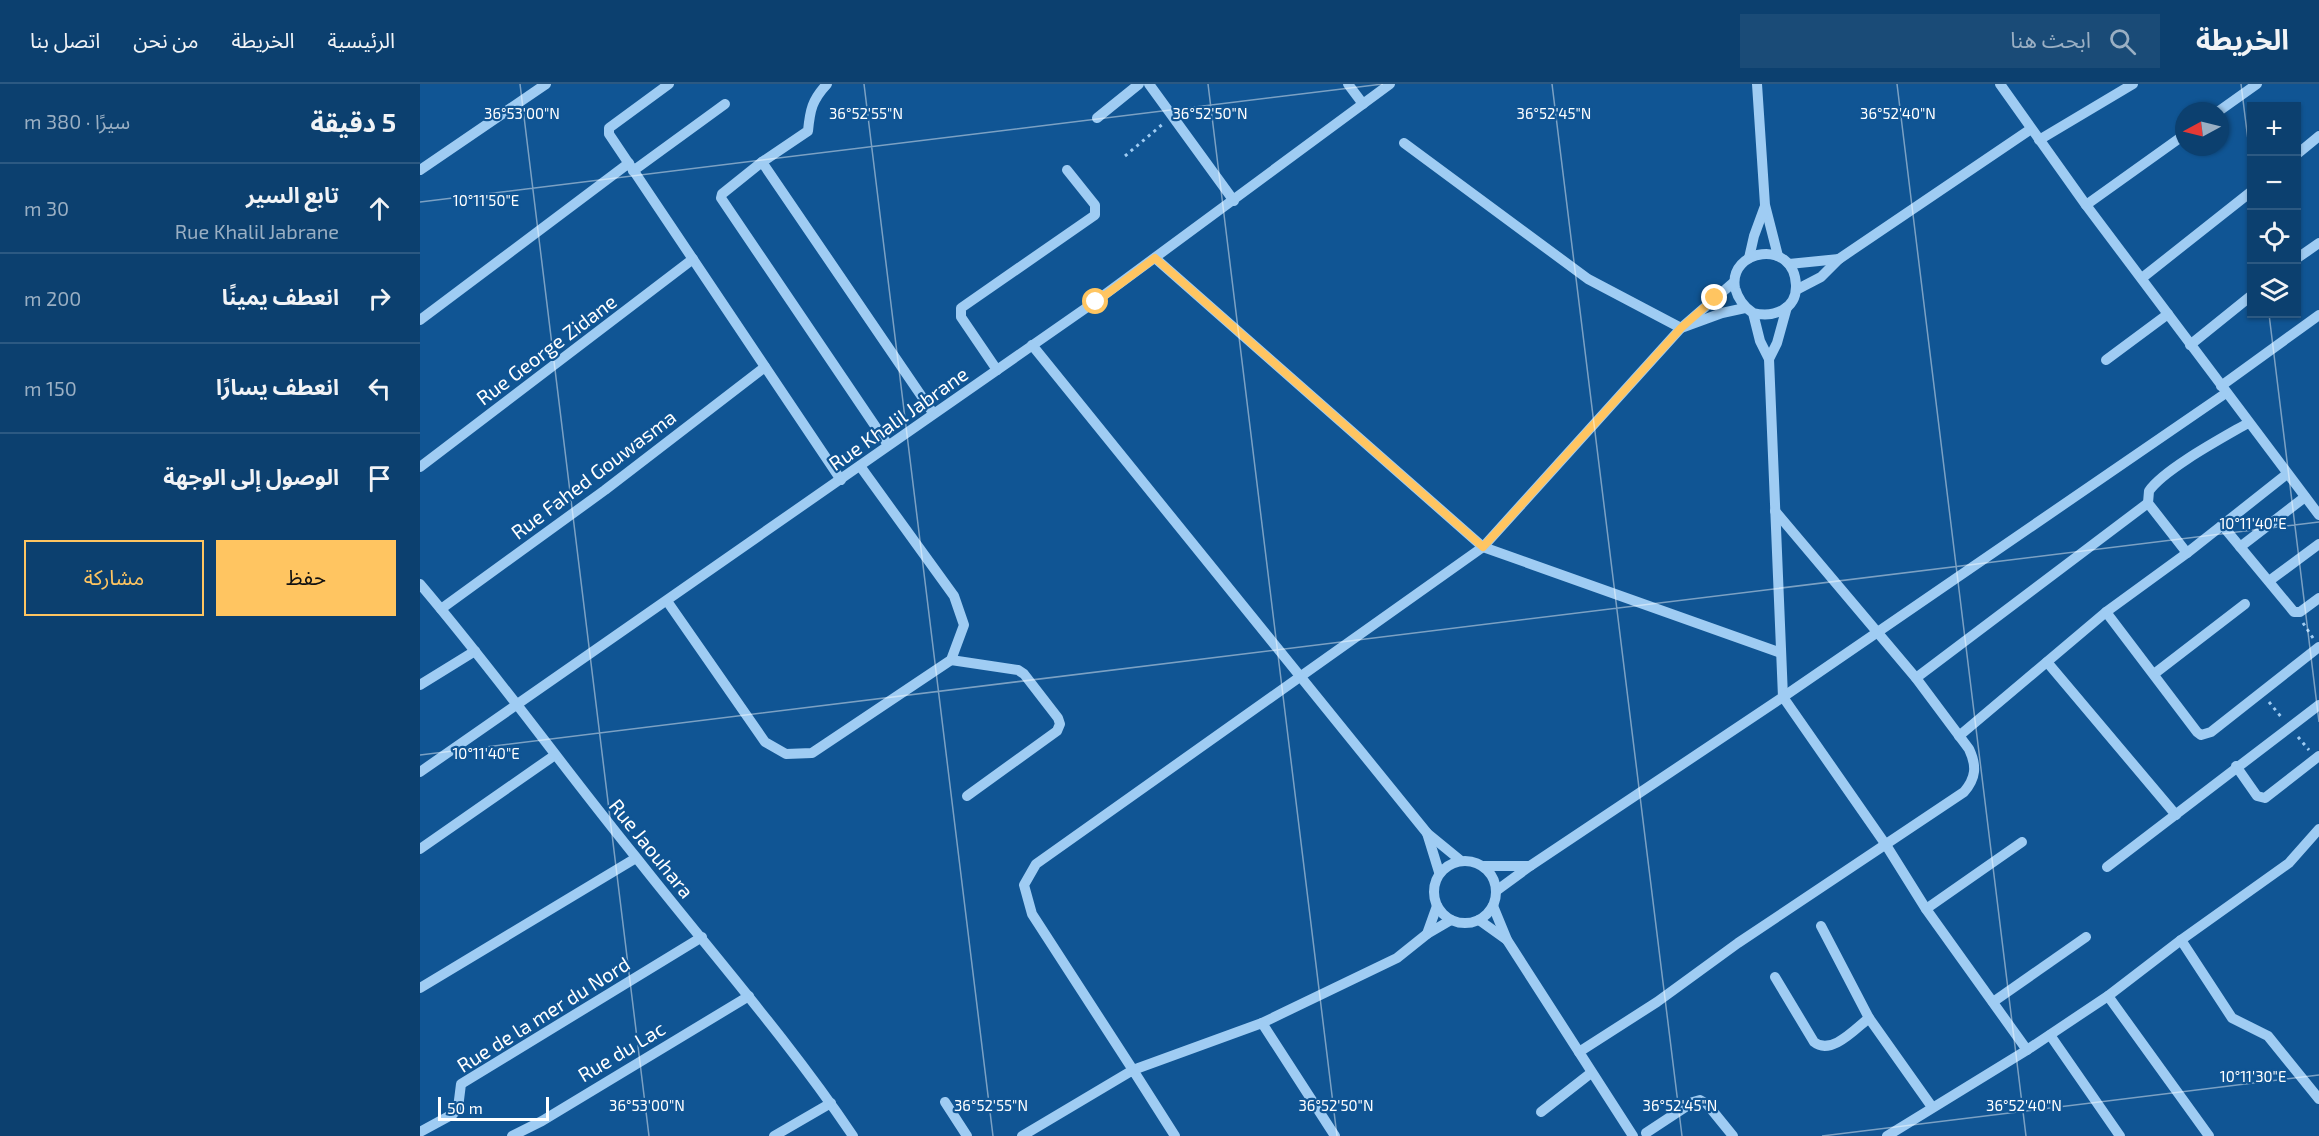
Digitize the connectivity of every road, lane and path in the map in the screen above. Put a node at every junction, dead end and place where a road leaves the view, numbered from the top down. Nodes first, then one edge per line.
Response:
1 (546, 84) edge
2 (669, 84) edge
3 (827, 84) edge
4 (1139, 84) edge
5 (1149, 84) edge
6 (1348, 84) edge
7 (1390, 84) edge
8 (1757, 84) edge
9 (2000, 84) edge
10 (2133, 84) edge
11 (2257, 84) edge
12 (2229, 103) edge
13 (725, 104) dead end
14 (1363, 104) junction
15 (1173, 116) junction
16 (1097, 118) dead end
17 (2031, 129) junction
18 (2319, 136) edge
19 (2039, 140) junction
20 (2175, 141) edge
21 (1404, 143) dead end
22 (2301, 150) edge
23 (1125, 156) dead end
24 (762, 162) junction
25 (631, 167) junction
26 (420, 170) edge
27 (1067, 170) dead end
28 (2247, 195) edge
29 (1234, 201) junction
30 (1765, 205) junction
31 (2086, 205) junction
32 (2319, 243) edge
33 (1778, 256) junction
34 (2301, 256) edge
35 (1155, 258) junction
36 (1749, 258) junction
37 (693, 259) junction
38 (1839, 259) junction
39 (1789, 264) junction
40 (2142, 278) junction
41 (1734, 282) junction
42 (1796, 290) junction
43 (2247, 299) edge
44 (1787, 307) junction
45 (1749, 311) junction
46 (2168, 314) junction
47 (2319, 315) edge
48 (420, 320) edge
49 (1681, 328) junction
50 (1032, 345) junction
51 (2190, 345) junction
52 (1769, 359) junction
53 (2106, 360) dead end
54 (765, 367) junction
55 (997, 369) junction
56 (2224, 390) junction
57 (933, 413) junction
58 (2248, 423) junction
59 (888, 445) junction
60 (860, 466) junction
61 (420, 467) edge
62 (2287, 474) junction
63 (841, 480) junction
64 (2305, 497) junction
65 (2148, 503) junction
66 (1775, 511) junction
67 (2319, 515) edge
68 (2223, 525) junction
69 (2319, 544) edge
70 (1483, 547) junction
71 (2240, 547) junction
72 (2187, 553) junction
73 (2269, 581) junction
74 (420, 584) edge
75 (2319, 598) edge
76 (667, 601) junction
77 (2245, 604) dead end
78 (441, 609) junction
79 (2106, 612) junction
80 (2297, 614) junction
81 (1877, 632) junction
82 (2316, 643) edge
83 (475, 651) junction
84 (1781, 653) junction
85 (951, 660) junction
86 (2047, 662) junction
87 (2154, 674) junction
88 (1299, 676) junction
89 (1916, 678) junction
90 (420, 685) edge
91 (1783, 697) junction
92 (518, 704) junction
93 (2319, 705) edge
94 (1959, 736) junction
95 (555, 755) junction
96 (2319, 756) edge
97 (2236, 766) junction
98 (420, 772) edge
99 (968, 796) dead end
100 (2176, 815) junction
101 (2319, 829) edge
102 (1426, 833) junction
103 (2022, 842) dead end
104 (1886, 845) junction
105 (420, 849) edge
106 (636, 858) junction
107 (1460, 860) junction
108 (1484, 866) junction
109 (1530, 866) junction
110 (2107, 867) dead end
111 (1440, 872) junction
112 (1496, 891) junction
113 (1437, 906) junction
114 (1493, 906) junction
115 (1926, 909) junction
116 (1450, 920) junction
117 (1479, 920) junction
118 (1821, 926) dead end
119 (1427, 934) junction
120 (702, 937) junction
121 (2086, 937) dead end
122 (1508, 940) junction
123 (2181, 940) junction
124 (1775, 976) dead end
125 (420, 988) edge
126 (749, 996) junction
127 (2108, 996) junction
128 (1993, 1002) junction
129 (1869, 1018) junction
130 (1262, 1023) junction
131 (2050, 1035) junction
132 (2027, 1050) junction
133 (1579, 1052) junction
134 (1133, 1070) junction
135 (1591, 1073) junction
136 (2319, 1099) edge
137 (945, 1102) dead end
138 (831, 1103) junction
139 (1932, 1107) junction
140 (1541, 1112) dead end
141 (420, 1132) edge
142 (1646, 1133) dead end
143 (512, 1136) edge
144 (774, 1136) edge
145 (853, 1136) edge
146 (967, 1136) edge
147 (1022, 1136) edge
148 (1175, 1136) edge
149 (1335, 1136) edge
150 (1633, 1136) edge
151 (1733, 1136) edge
152 (1887, 1136) edge
153 (2120, 1136) edge
154 (2209, 1136) edge

1 - 26 street
2 - 25 street
3 - 24 street
4 - 16 street
5 - 15 street
6 - 14 street
7 - 14 street, Rue Khalil Jabrane
8 - 30 street
9 - 17 street
10 - 19 street
11 - 12 street
13 - 25 street
14 - 29 street, Rue Khalil Jabrane
15 - 23 path
15 - 29 street
17 - 19 street
17 - 38 street
18 - 22 street
19 - 31 street
20 - 31 street
21 - 49 street
24 - 57 street
24 - 59 street
25 - 37 street
25 - 48 street
27 - 55 street
28 - 40 street
29 - 35 street, Rue Khalil Jabrane
30 - 33 street
30 - 36 street
31 - 40 street
32 - 34 street
33 - 36 street
33 - 39 street
35 - 50 street, Rue Khalil Jabrane
35 - 70 street
36 - 41 street
37 - 54 street
37 - 61 street, Rue George Zidane
38 - 39 street
38 - 42 street
39 - 42 street
40 - 46 street
41 - 45 street
41 - 49 street
42 - 44 street
43 - 51 street
44 - 45 street
44 - 52 street
45 - 49 street
45 - 52 street
46 - 51 street
46 - 53 street
47 - 56 street
49 - 70 street
50 - 55 street, Rue Khalil Jabrane
50 - 88 street
51 - 56 street
52 - 66 street
54 - 63 street
54 - 78 street, Rue Fahed Gouwasma
55 - 57 street, Rue Khalil Jabrane
56 - 58 street
56 - 81 street
57 - 59 street, Rue Khalil Jabrane
58 - 62 street
58 - 65 street
59 - 60 street, Rue Khalil Jabrane
60 - 63 street, Rue Khalil Jabrane
60 - 85 street
62 - 64 street
62 - 68 street
63 - 76 street, Rue Khalil Jabrane
64 - 67 street
64 - 71 street
65 - 72 street
65 - 89 street
66 - 81 street
66 - 84 street
68 - 71 street
68 - 72 street
69 - 73 street
70 - 84 street
70 - 88 street
71 - 73 street
72 - 79 street
73 - 80 street
74 - 78 street, Rue Jaouhara
75 - 80 street
76 - 85 street
76 - 92 street, Rue Khalil Jabrane
77 - 87 street
78 - 83 street, Rue Jaouhara
79 - 86 street
79 - 87 street
80 - 82 path
81 - 89 street
81 - 91 street
82 - 87 street
83 - 90 street
83 - 92 street, Rue Jaouhara
84 - 91 street
85 - 99 street
86 - 94 street
86 - 100 street
88 - 102 street
88 - 134 street
89 - 94 street
91 - 104 street
91 - 109 street
92 - 95 street, Rue Jaouhara
92 - 98 street, Rue Khalil Jabrane
93 - 97 street
94 - 104 street
95 - 105 street
95 - 106 street, Rue Jaouhara
96 - 97 street
97 - 100 street
100 - 110 street
101 - 123 street
102 - 107 street
102 - 111 street
103 - 115 street
104 - 115 street
104 - 133 street
106 - 120 street, Rue Jaouhara
106 - 125 street
107 - 108 street
107 - 111 street
108 - 109 street
108 - 112 street
109 - 112 street
111 - 113 street
112 - 114 street
113 - 116 street
113 - 119 street
114 - 117 street
114 - 122 street
115 - 128 street
116 - 117 street
116 - 119 street
117 - 122 street
118 - 129 street
119 - 130 street
120 - 126 street, Rue Jaouhara
120 - 141 street, Rue de la mer du Nord
121 - 128 street
122 - 133 street
123 - 127 street
123 - 136 street
124 - 129 street
126 - 138 street, Rue Jaouhara
126 - 143 street, Rue du Lac
127 - 131 street
127 - 154 street
128 - 132 street
129 - 139 street
130 - 134 street
130 - 149 street
131 - 132 street
131 - 153 street
132 - 139 street
133 - 135 street
134 - 147 street
134 - 148 street
135 - 140 street
135 - 150 street
137 - 146 street
138 - 144 street
138 - 145 street, Rue Jaouhara
139 - 152 street
142 - 151 street

